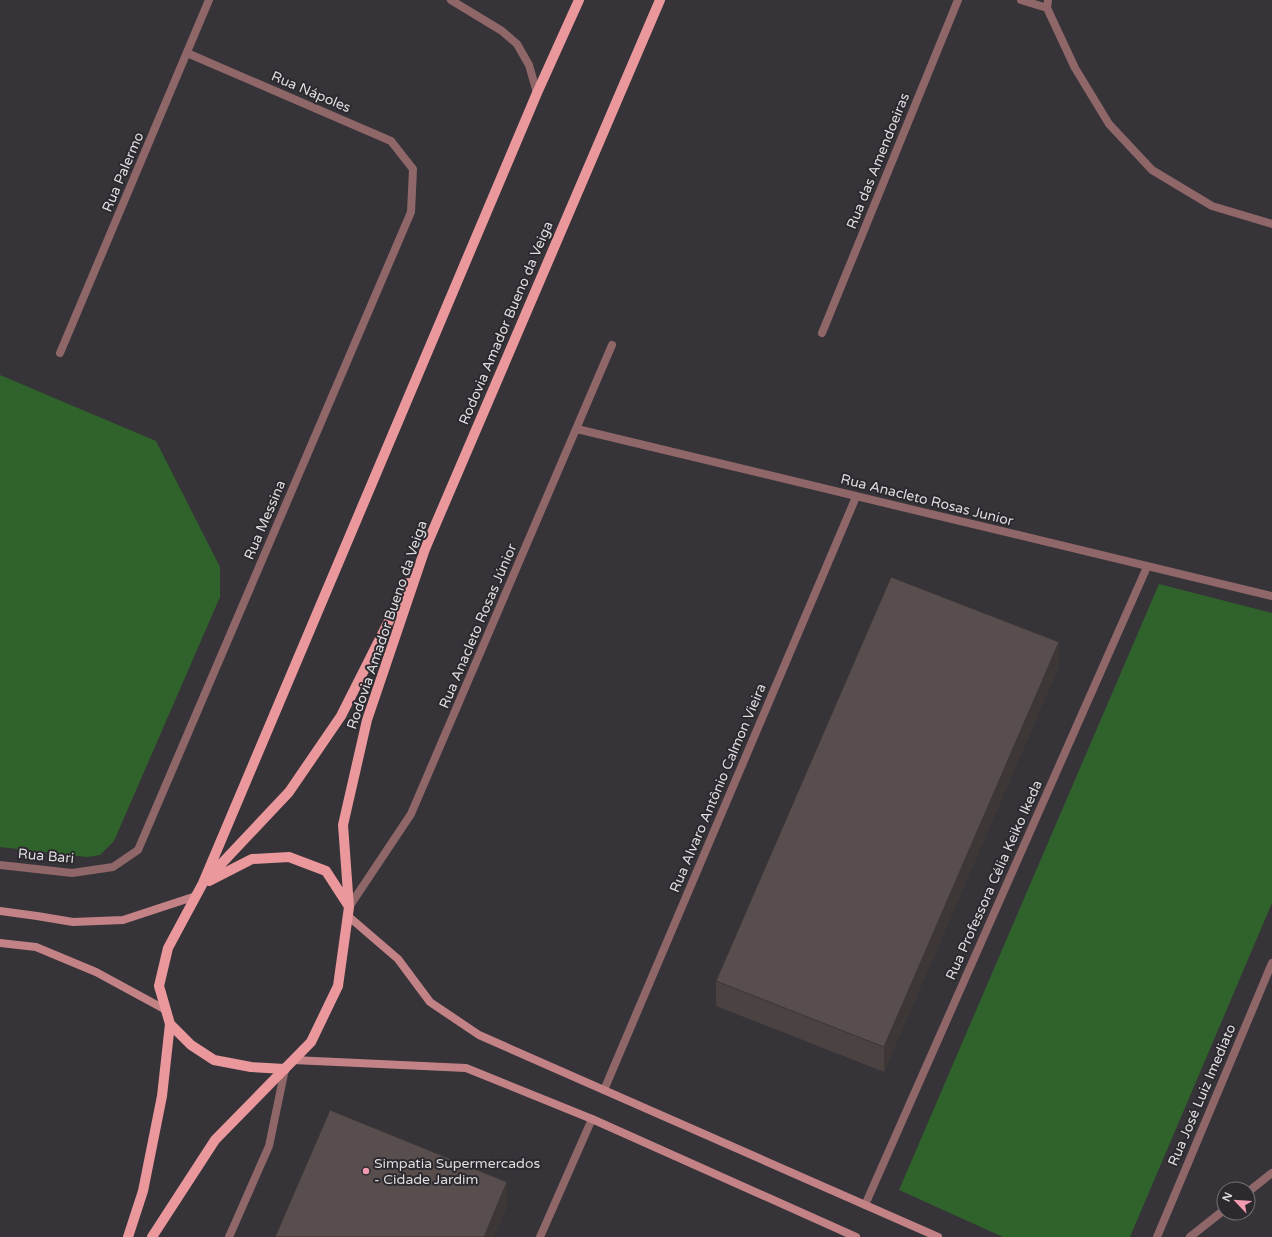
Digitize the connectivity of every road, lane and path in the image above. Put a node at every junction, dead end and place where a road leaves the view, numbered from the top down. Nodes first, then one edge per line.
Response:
1 (209, 0) edge
2 (451, 0) edge
3 (579, 0) edge
4 (660, 0) edge
5 (958, 0) edge
6 (1021, 0) edge
7 (1048, 4) edge
8 (187, 53) junction
9 (537, 93) junction
10 (413, 169) joint
11 (1272, 224) edge
12 (822, 333) dead end
13 (612, 345) dead end
14 (60, 353) dead end
15 (577, 429) junction
16 (856, 496) junction
17 (425, 549) junction
18 (1147, 567) junction
19 (1272, 596) edge
20 (0, 865) edge
21 (113, 867) joint
22 (203, 883) junction
23 (196, 896) junction
24 (0, 911) edge
25 (348, 911) junction
26 (0, 943) edge
27 (1272, 963) edge
28 (166, 1010) junction
29 (170, 1024) junction
30 (293, 1060) junction
31 (285, 1069) junction
32 (604, 1090) junction
33 (592, 1119) junction
34 (1272, 1173) edge
35 (1256, 1186) edge
36 (865, 1205) junction
37 (1216, 1216) edge
38 (128, 1237) edge
39 (152, 1237) edge
40 (229, 1237) edge
41 (540, 1237) edge
42 (856, 1237) edge
43 (938, 1237) edge
44 (1157, 1237) edge
45 (1190, 1237) edge

1 - 8 street, Rua Palermo
2 - 9 street
3 - 9 main road
4 - 17 main road, Rodovia Amador Bueno da Veiga
5 - 12 street, Rua das Amendoeiras
6 - 7 street
7 - 11 street
8 - 10 street, Rua Nápoles
8 - 14 street, Rua Palermo
9 - 22 main road
10 - 21 street, Rua Messina
13 - 15 street, Rua Anacleto Rosas Júnior
15 - 16 street, Rua Anacleto Rosas Junior
15 - 25 street, Rua Anacleto Rosas Júnior
16 - 18 street, Rua Anacleto Rosas Junior
16 - 32 street, Rua Alvaro Antônio Calmon Vieira
17 - 22 main road
17 - 25 main road, Rodovia Amador Bueno da Veiga
18 - 19 street, Rua Anacleto Rosas Junior
18 - 36 street, Rua Professora Célia Keiko Ikeda
20 - 21 street, Rua Bari
22 - 23 main road
22 - 25 main road
23 - 24 street
23 - 28 main road
25 - 30 main road, Rodovia Amador Bueno da Veiga
25 - 32 street
26 - 28 street
27 - 44 street, Rua José Luiz Imediato
28 - 29 main road
29 - 31 main road
29 - 38 main road
30 - 31 main road, Rodovia Amador Bueno da Veiga
30 - 33 street
31 - 39 main road, Rodovia Amador Bueno da Veiga
31 - 40 street
32 - 36 street
33 - 41 street
33 - 42 street
34 - 35 street
36 - 43 street
37 - 45 street

